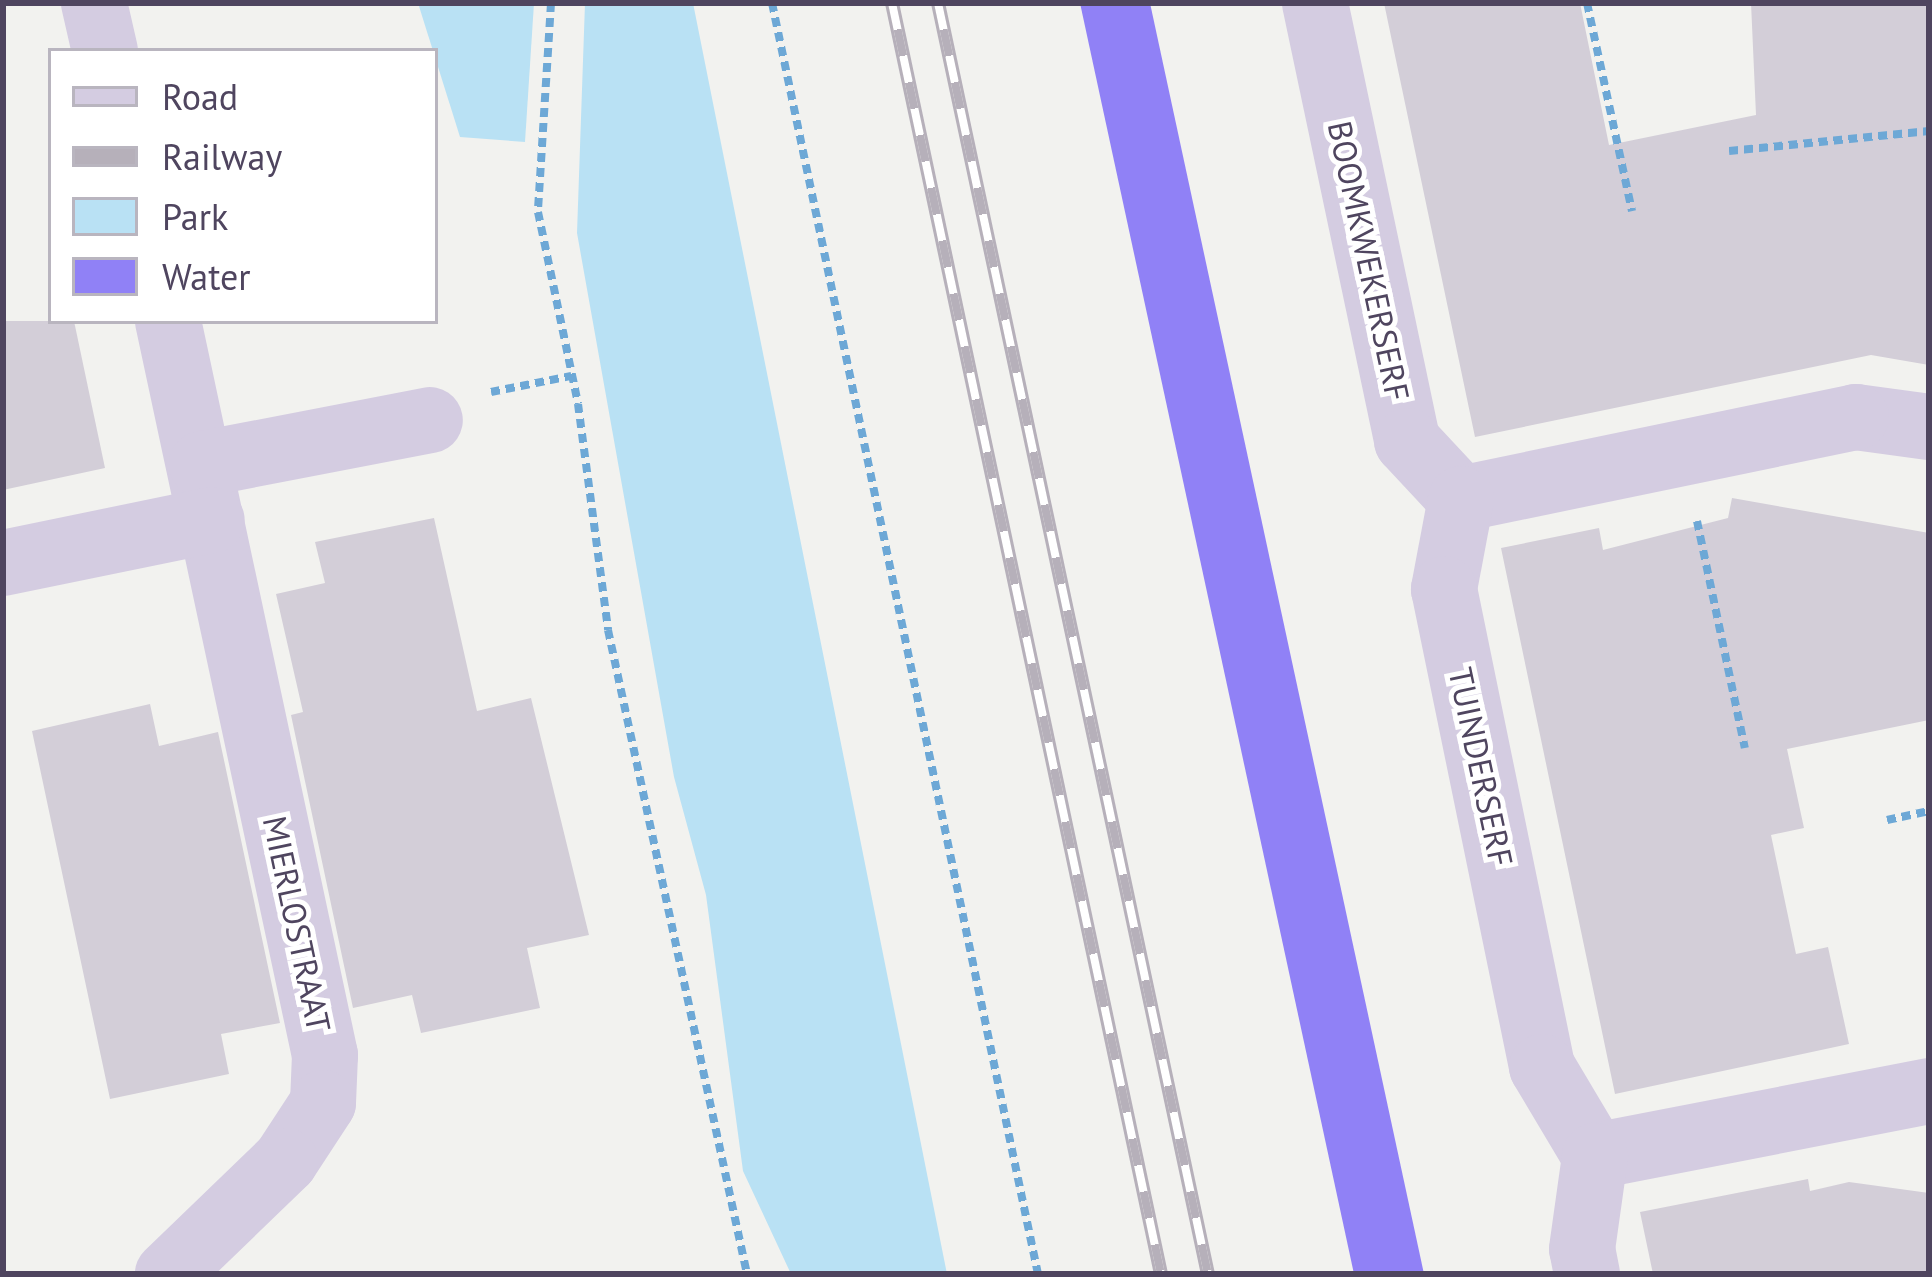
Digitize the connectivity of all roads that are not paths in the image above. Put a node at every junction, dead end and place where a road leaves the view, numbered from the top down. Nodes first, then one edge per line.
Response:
1 (94, 3) edge
2 (1315, 3) edge
3 (104, 48) edge
4 (169, 324) edge
5 (430, 420) dead end
6 (1929, 427) edge
7 (207, 492) junction
8 (1461, 499) junction
9 (3, 563) edge
10 (1929, 1091) edge
11 (1594, 1156) junction
12 (168, 1274) edge
13 (1587, 1274) edge

1 - 3 street
2 - 8 street, BOOMKWEKERSERF
4 - 7 street, MIERLOSTRAAT
5 - 7 street
6 - 8 street
7 - 9 street
7 - 12 street, MIERLOSTRAAT
8 - 11 street, TUINDERSERF
10 - 11 street
11 - 13 street

